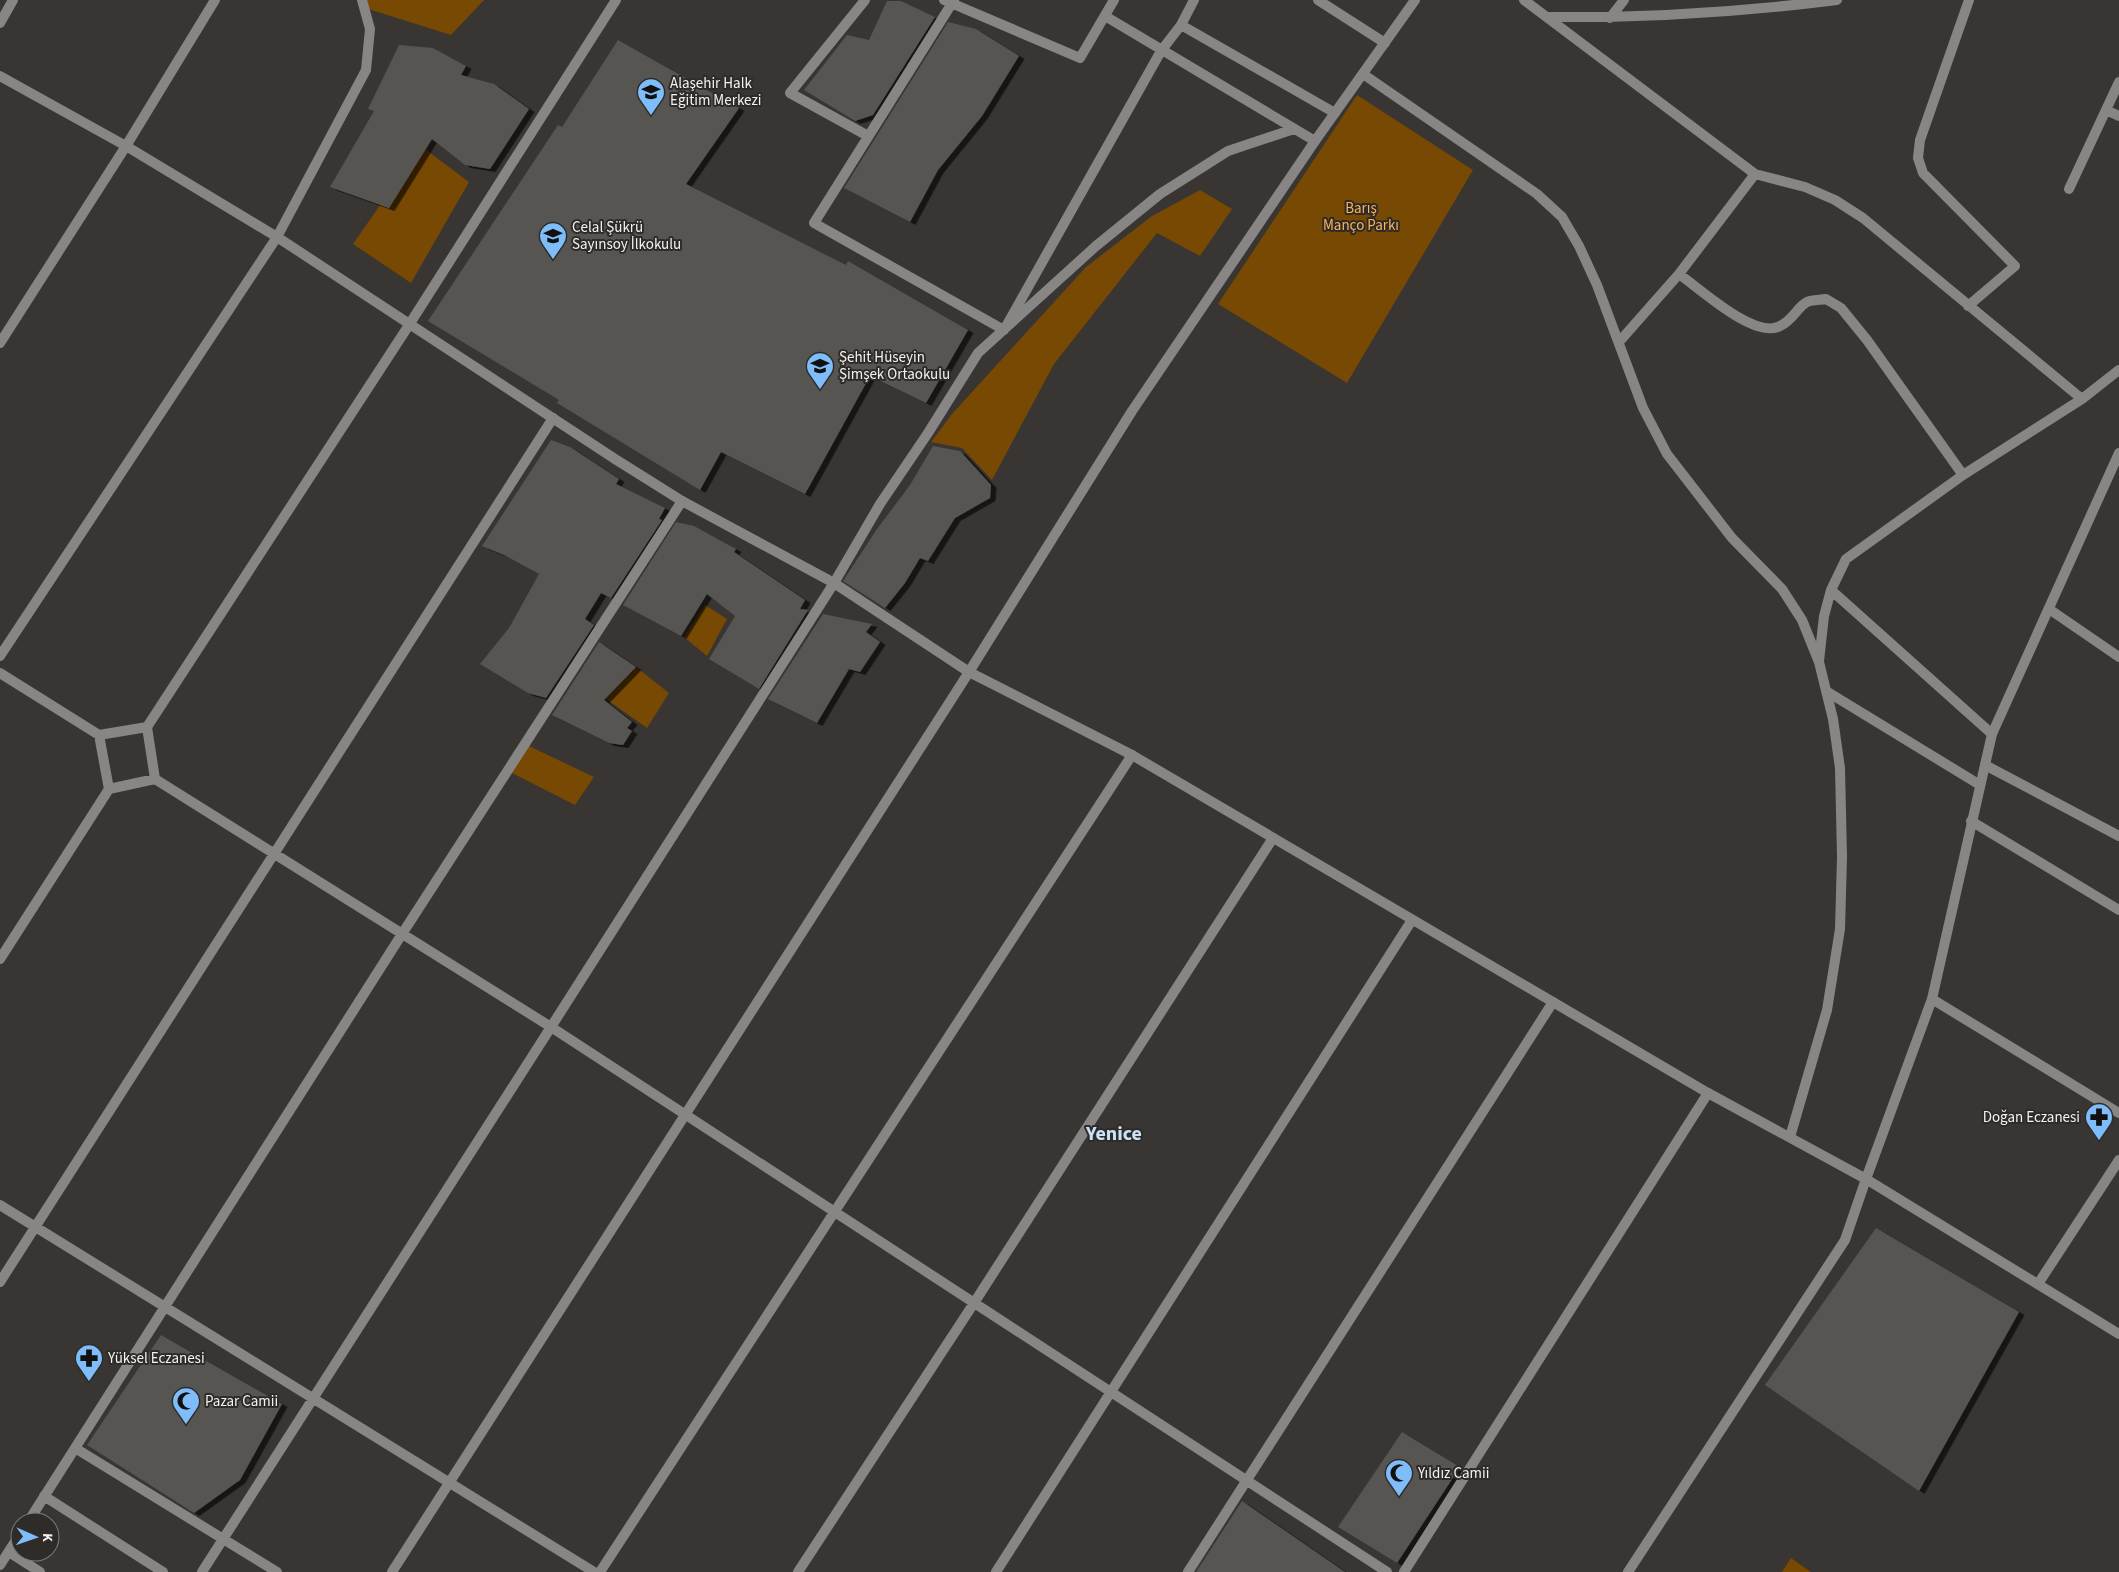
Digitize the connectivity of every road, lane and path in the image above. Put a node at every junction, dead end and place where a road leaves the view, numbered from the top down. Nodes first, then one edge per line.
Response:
1 (12, 0) edge
2 (215, 0) edge
3 (362, 0) edge
4 (616, 0) edge
5 (864, 0) edge
6 (1114, 0) edge
7 (1194, 0) edge
8 (1318, 0) edge
9 (1415, 0) edge
10 (1624, 0) edge
11 (1836, 0) edge
12 (1969, 0) edge
13 (950, 1) edge
14 (1527, 1) edge
15 (1105, 16) junction
16 (1548, 17) junction
17 (1610, 18) junction
18 (0, 23) edge
19 (1181, 25) junction
20 (1385, 43) junction
21 (1161, 51) junction
22 (1363, 74) junction
23 (0, 76) edge
24 (2119, 82) edge
25 (2106, 110) junction
26 (1335, 113) junction
27 (2119, 116) edge
28 (1294, 129) junction
29 (868, 136) junction
30 (1315, 141) junction
31 (126, 146) junction
32 (1755, 174) junction
33 (2069, 189) dead end
34 (276, 237) junction
35 (1679, 274) junction
36 (1968, 306) junction
37 (409, 325) junction
38 (1004, 330) junction
39 (1619, 342) junction
40 (0, 343) edge
41 (2119, 370) edge
42 (2082, 399) junction
43 (553, 418) junction
44 (2119, 453) edge
45 (1963, 475) junction
46 (682, 500) junction
47 (834, 583) junction
48 (1831, 590) junction
49 (2049, 608) junction
50 (0, 656) edge
51 (2119, 657) edge
52 (1819, 662) junction
53 (970, 672) junction
54 (0, 673) edge
55 (1826, 691) junction
56 (147, 727) junction
57 (1992, 734) junction
58 (99, 735) junction
59 (1132, 755) junction
60 (1985, 765) junction
61 (155, 779) junction
62 (1980, 785) junction
63 (109, 789) junction
64 (1971, 821) junction
65 (2119, 836) edge
66 (1273, 838) junction
67 (274, 853) junction
68 (2119, 910) edge
69 (1412, 920) junction
70 (402, 934) junction
71 (0, 959) edge
72 (1932, 999) junction
73 (1553, 1002) junction
74 (551, 1027) junction
75 (1708, 1093) junction
76 (2119, 1113) edge
77 (685, 1114) junction
78 (1790, 1137) junction
79 (2119, 1160) edge
80 (1866, 1179) junction
81 (0, 1205) edge
82 (834, 1212) junction
83 (35, 1227) junction
84 (0, 1282) edge
85 (2038, 1284) junction
86 (974, 1303) junction
87 (165, 1306) junction
88 (2119, 1334) edge
89 (1111, 1392) junction
90 (313, 1398) junction
91 (75, 1448) junction
92 (1247, 1481) junction
93 (449, 1483) junction
94 (44, 1496) junction
95 (34, 1512) edge
96 (224, 1539) junction
97 (9, 1552) joint
98 (0, 1565) edge
99 (40, 1572) edge
100 (162, 1572) edge
101 (202, 1572) edge
102 (277, 1572) edge
103 (392, 1572) edge
104 (594, 1572) edge
105 (600, 1572) edge
106 (798, 1572) edge
107 (996, 1572) edge
108 (1188, 1572) edge
109 (1387, 1572) edge
110 (1404, 1572) edge
111 (1628, 1572) edge

1 - 18 street
2 - 31 street
3 - 34 street
4 - 37 street
5 - 29 street
6 - 15 street
7 - 19 street
8 - 20 street
9 - 20 street
10 - 17 street
11 - 17 street
12 - 36 street
13 - 15 street
13 - 29 street
14 - 16 street
15 - 21 street
16 - 17 street
16 - 32 street
19 - 21 street
19 - 26 street
20 - 22 street
21 - 28 street
21 - 38 street
22 - 26 street
22 - 39 street
23 - 31 street
24 - 25 street
25 - 27 street
25 - 33 street
26 - 30 street
28 - 30 street
28 - 38 street
29 - 38 street
30 - 53 street
31 - 34 street
31 - 40 street
32 - 35 street
32 - 36 street
34 - 37 street
34 - 50 street
35 - 39 street
35 - 45 street
36 - 42 street
37 - 43 street
37 - 56 street
38 - 47 street
39 - 52 street
41 - 42 street
42 - 45 street
43 - 46 street
43 - 67 street
44 - 49 street
45 - 48 street
46 - 47 street
46 - 70 street
47 - 53 street
47 - 74 street
48 - 52 street
48 - 57 street
49 - 51 street
49 - 57 street
52 - 55 street
53 - 59 street
53 - 77 street
54 - 58 street
55 - 62 street
55 - 78 street
56 - 58 street
56 - 61 street
57 - 60 street
58 - 63 street
59 - 66 street
59 - 82 street
60 - 62 street
60 - 65 street
61 - 63 street
61 - 67 street
62 - 64 street
63 - 71 street
64 - 68 street
64 - 72 street
66 - 69 street
66 - 86 street
67 - 70 street
67 - 83 street
69 - 73 street
69 - 89 street
70 - 74 street
70 - 87 street
72 - 76 street
72 - 80 street
73 - 75 street
73 - 92 street
74 - 77 street
74 - 90 street
75 - 78 street
75 - 110 street
77 - 82 street
77 - 93 street
78 - 80 street
79 - 85 street
80 - 85 street
80 - 111 street
81 - 83 street
82 - 86 street
82 - 105 street
83 - 84 street
83 - 87 street
85 - 88 street
86 - 89 street
86 - 106 street
87 - 90 street
87 - 91 street
89 - 92 street
89 - 107 street
90 - 93 street
90 - 96 street
91 - 94 street
91 - 96 street
92 - 108 street
92 - 109 street
93 - 103 street
93 - 104 street
94 - 95 street
94 - 100 street
96 - 101 street
96 - 102 street
97 - 98 street
97 - 99 street

